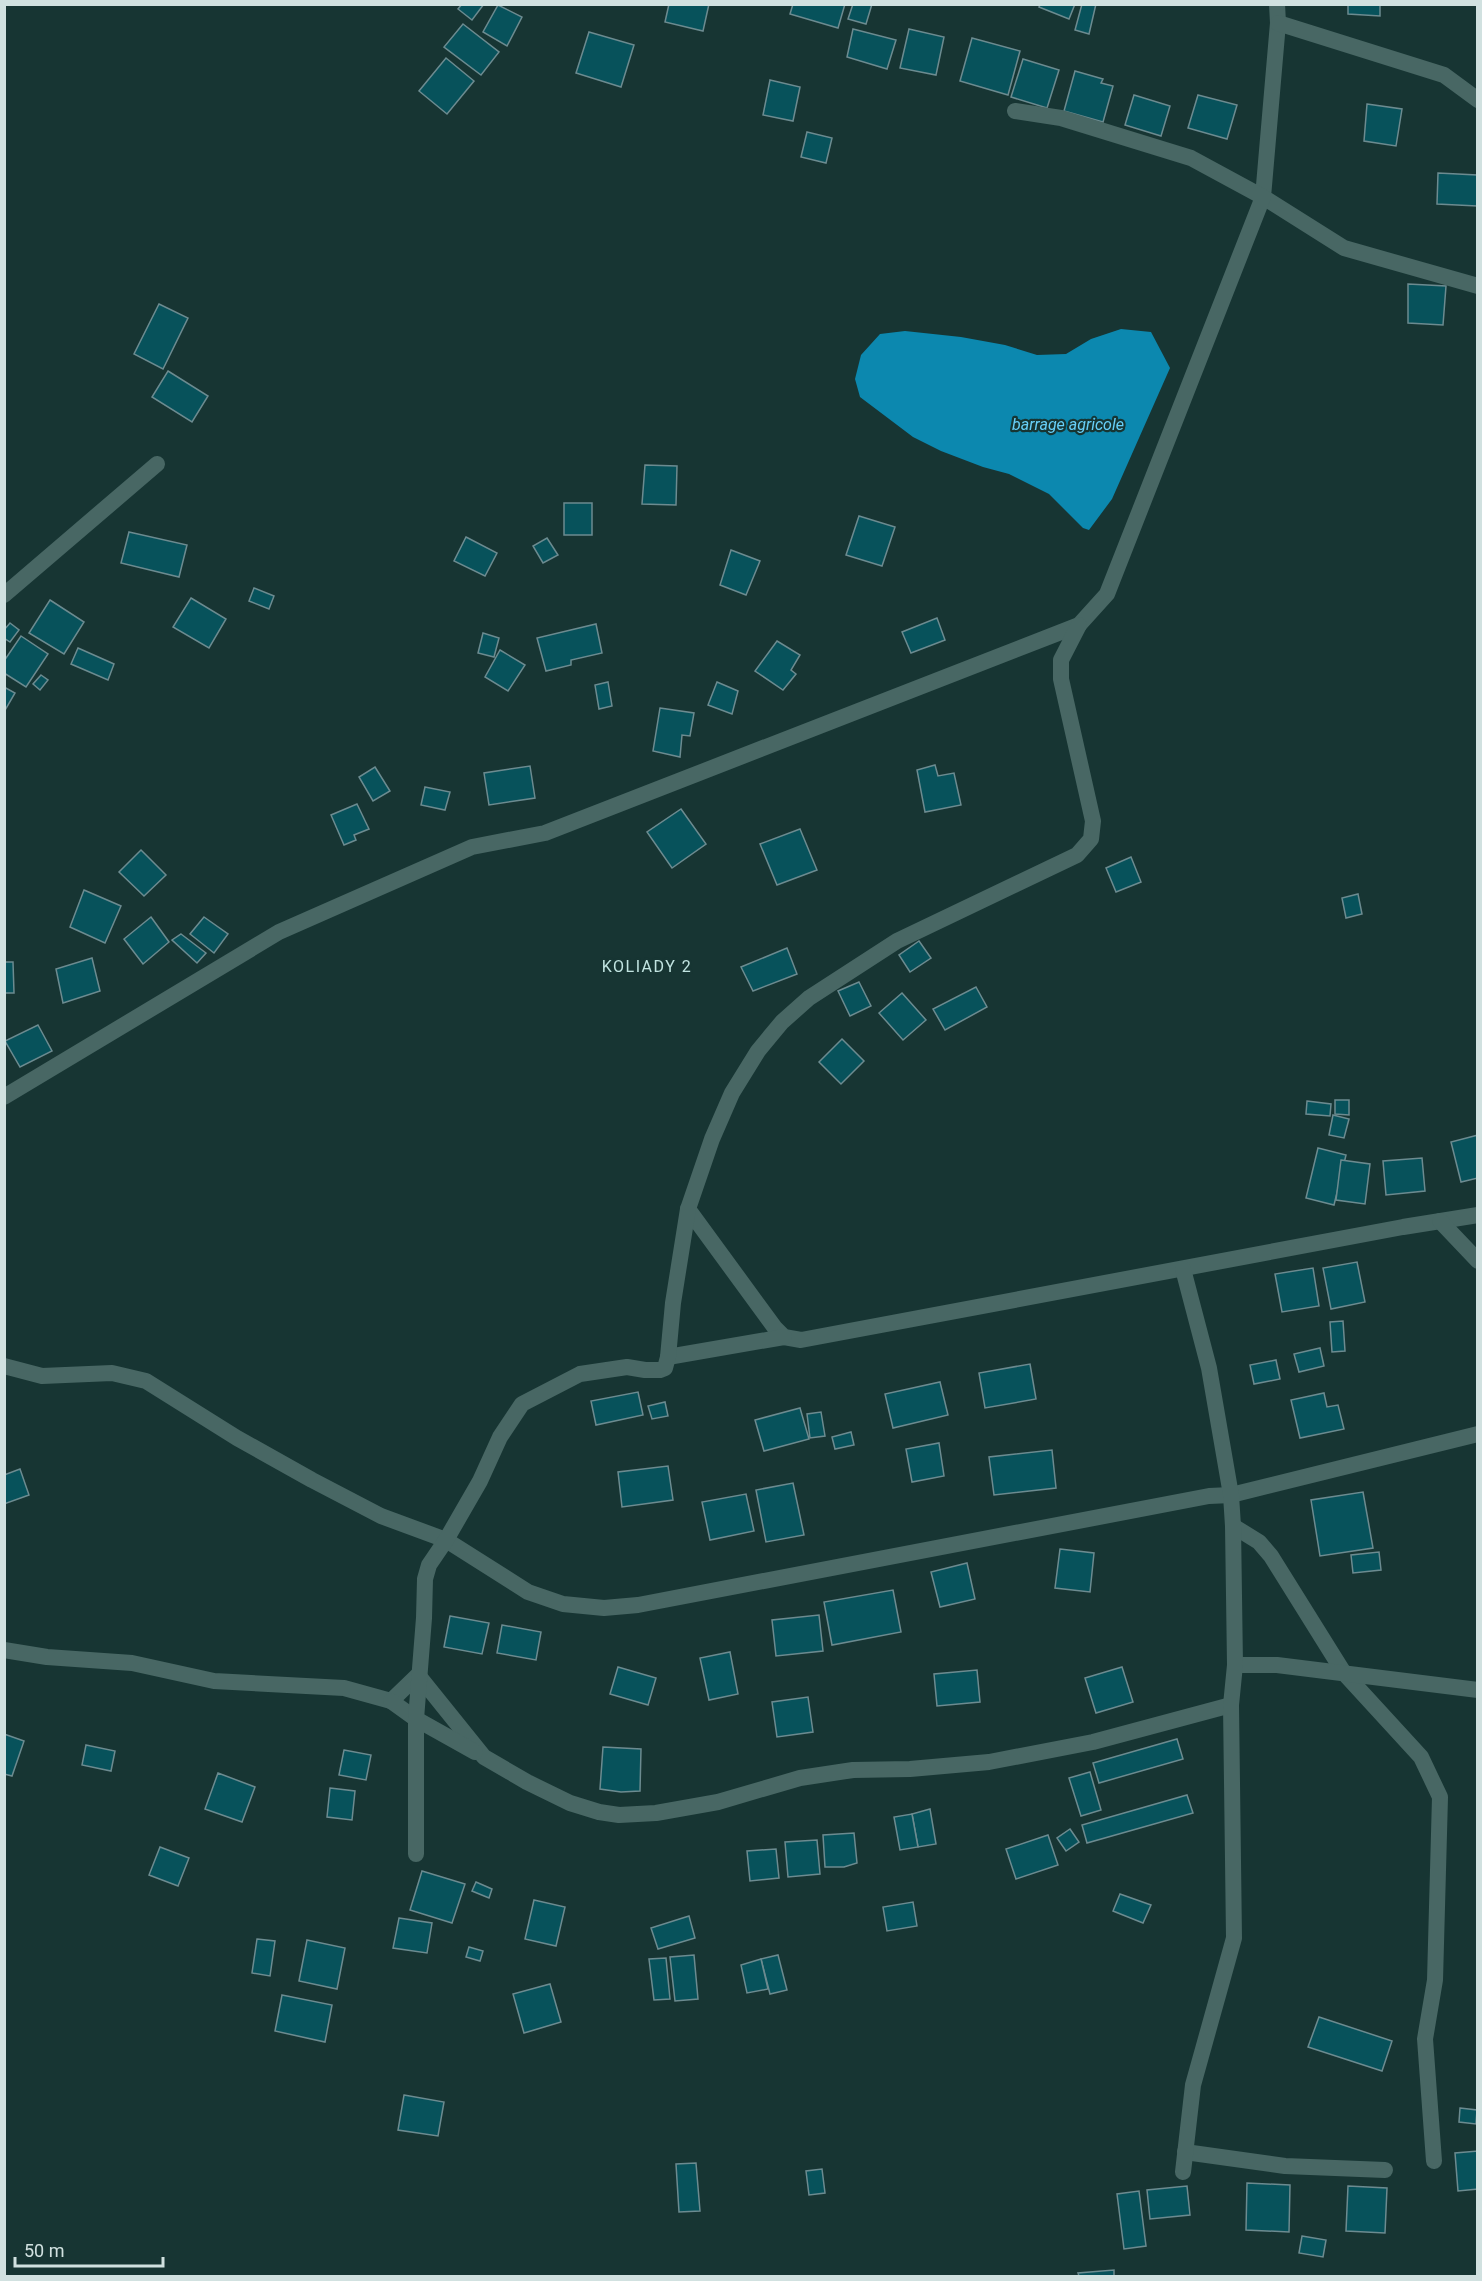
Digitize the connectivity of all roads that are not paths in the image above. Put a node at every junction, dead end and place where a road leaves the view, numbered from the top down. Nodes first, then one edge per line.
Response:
1 (1278, 4) edge
2 (1278, 23) junction
3 (1478, 100) edge
4 (1015, 111) dead end
5 (1263, 197) junction
6 (1478, 286) edge
7 (157, 464) dead end
8 (4, 596) edge
9 (1079, 625) junction
10 (4, 1097) edge
11 (688, 1209) junction
12 (1478, 1215) edge
13 (1440, 1221) junction
14 (1478, 1261) edge
15 (1183, 1269) junction
16 (784, 1337) junction
17 (668, 1357) junction
18 (4, 1366) edge
19 (1478, 1434) edge
20 (1231, 1495) junction
21 (1233, 1526) junction
22 (446, 1540) junction
23 (4, 1650) edge
24 (1235, 1665) junction
25 (1344, 1673) junction
26 (418, 1675) junction
27 (1478, 1690) edge
28 (391, 1701) junction
29 (1231, 1705) junction
30 (416, 1719) junction
31 (484, 1757) junction
32 (416, 1854) dead end
33 (1185, 2152) junction
34 (1434, 2161) dead end
35 (1385, 2170) dead end
36 (1183, 2172) dead end

1 - 2 street
2 - 3 street
2 - 5 street
4 - 5 street
5 - 6 street
5 - 9 street
7 - 8 street
9 - 10 street
9 - 11 street
11 - 16 street
11 - 17 street
12 - 13 street
13 - 14 street
13 - 15 street
15 - 16 street
15 - 20 street
16 - 17 street
17 - 22 street
18 - 22 street
19 - 20 street
20 - 21 street
20 - 22 street
21 - 24 street
21 - 25 street
22 - 26 street
23 - 28 street
24 - 25 street
24 - 29 street
25 - 27 street
25 - 34 street
26 - 28 street
26 - 30 street
26 - 31 street
28 - 30 street
29 - 31 street
29 - 33 street
30 - 31 street
30 - 32 street
33 - 35 street
33 - 36 street

